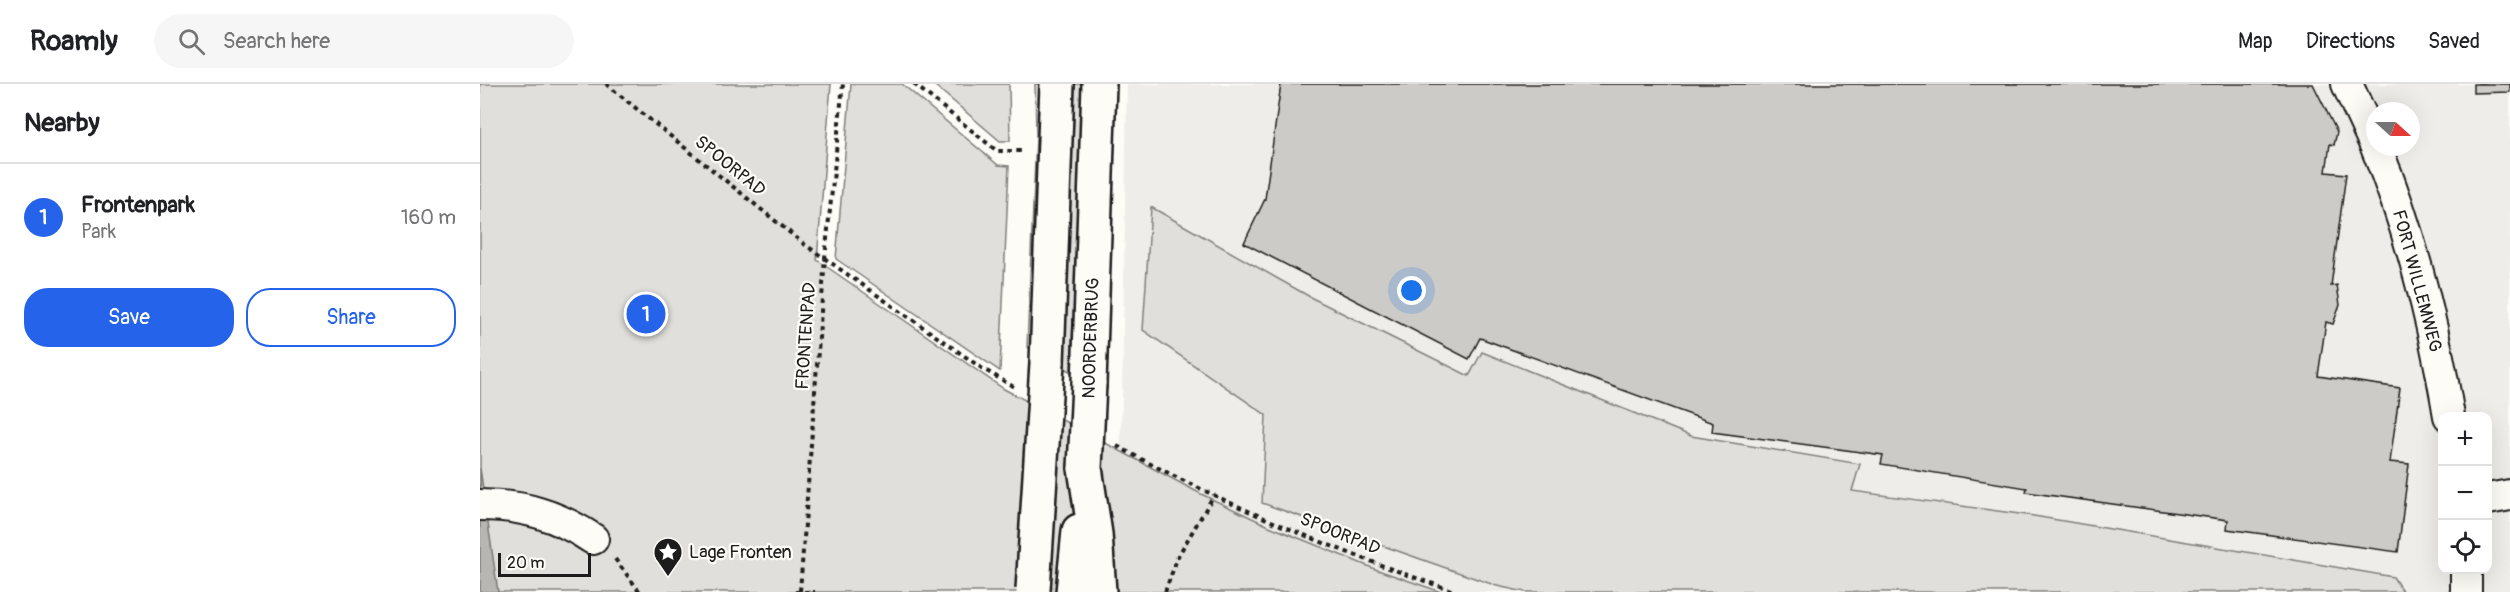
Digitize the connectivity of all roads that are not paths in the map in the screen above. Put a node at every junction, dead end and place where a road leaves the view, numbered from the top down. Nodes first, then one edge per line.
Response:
1 (1058, 84) edge
2 (1099, 84) edge
3 (2347, 84) edge
4 (2366, 126) edge
5 (2379, 156) edge
6 (2448, 412) edge
7 (1085, 468) junction
8 (2510, 495) edge
9 (2492, 498) edge
10 (480, 505) edge
11 (594, 539) dead end
12 (2466, 574) edge
13 (1033, 592) edge
14 (1073, 592) edge
15 (1099, 592) edge
16 (2466, 592) edge

1 - 13 main road, bridge
2 - 7 main road, NOORDERBRUG, bridge
3 - 4 street, FORT WILLEMWEG
5 - 6 street, FORT WILLEMWEG
7 - 14 main road, NOORDERBRUG
7 - 15 main road
8 - 9 street
10 - 11 street
12 - 16 street

